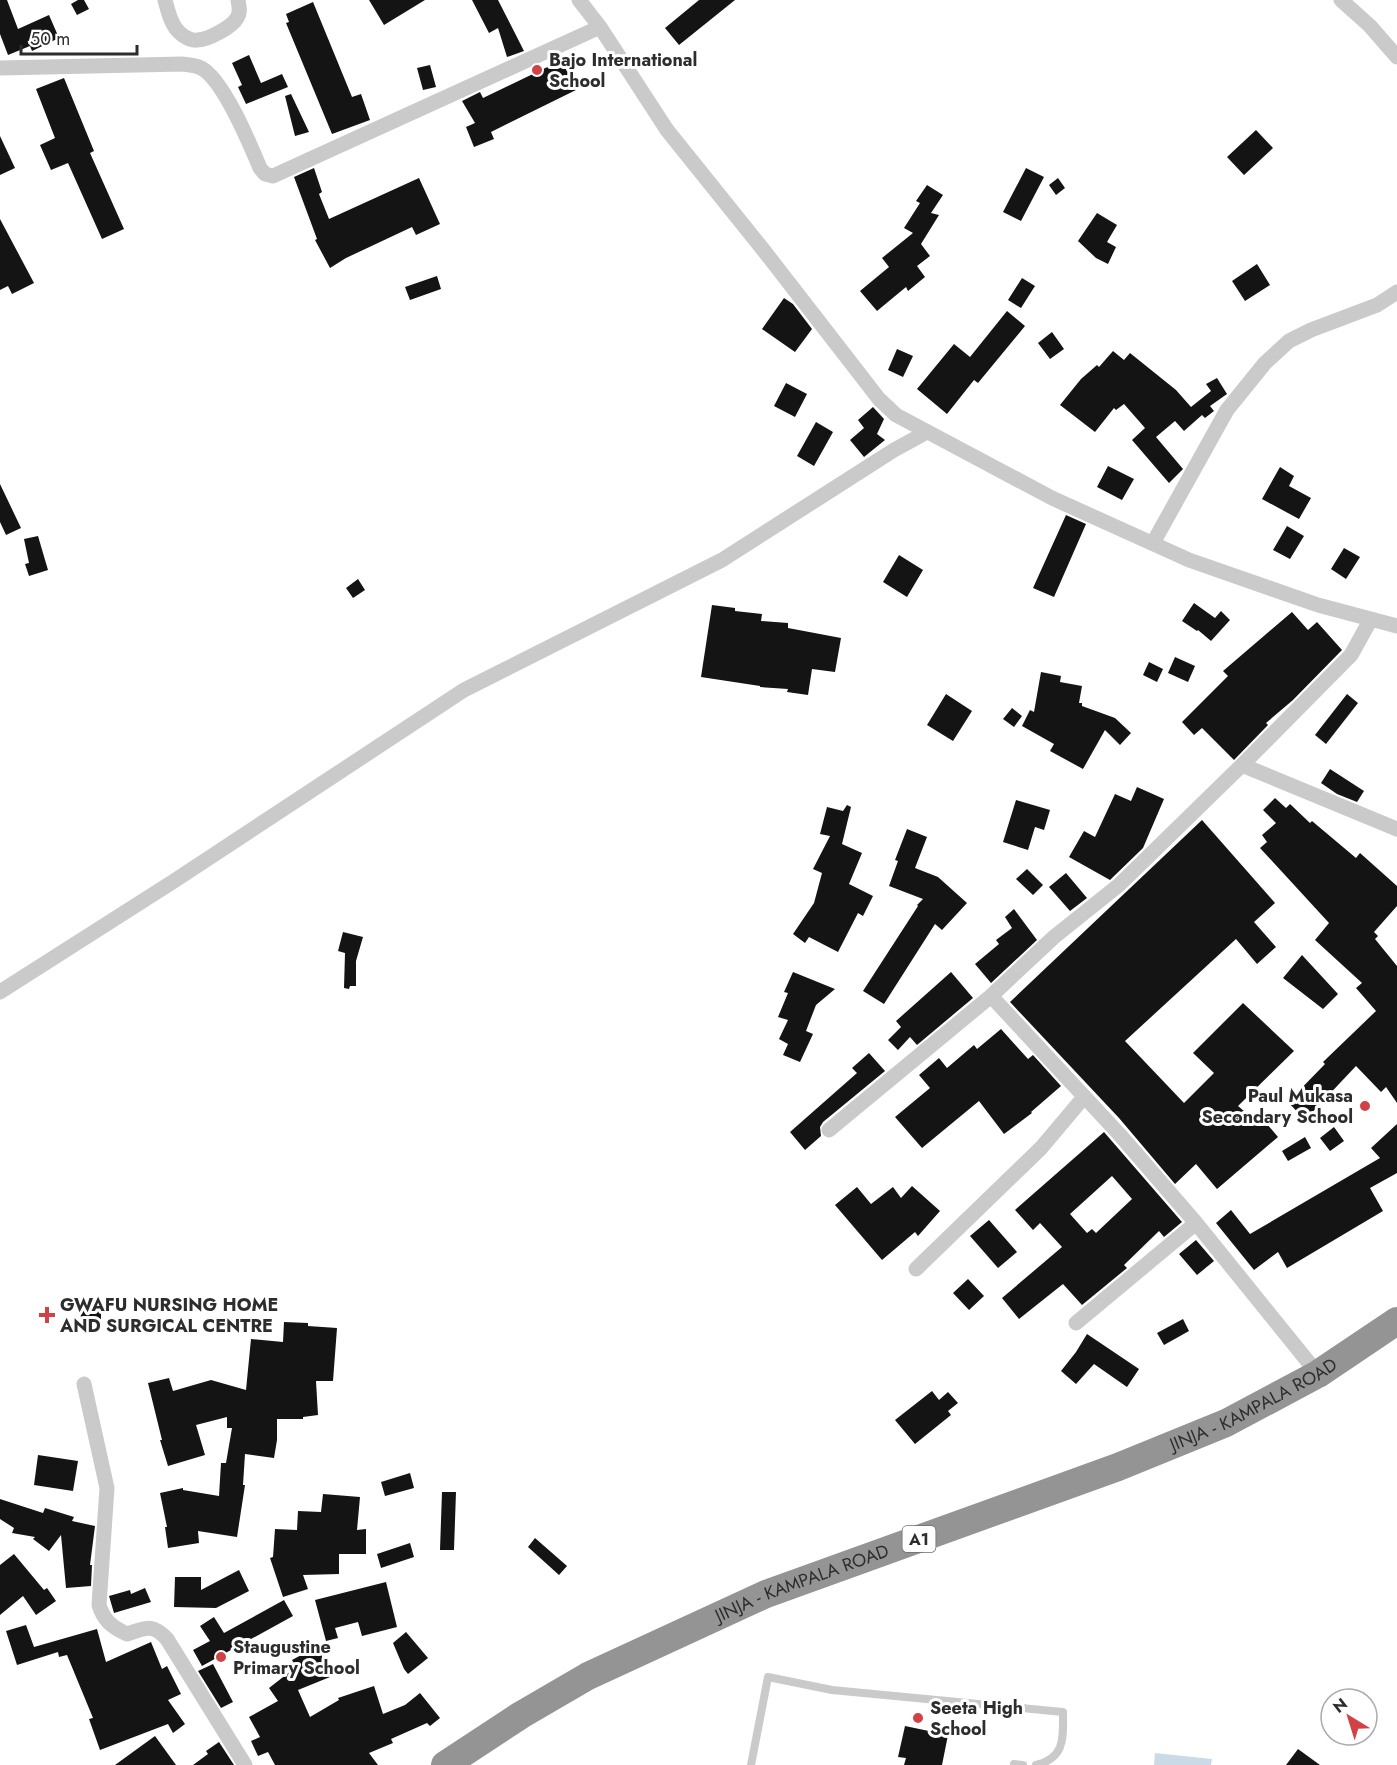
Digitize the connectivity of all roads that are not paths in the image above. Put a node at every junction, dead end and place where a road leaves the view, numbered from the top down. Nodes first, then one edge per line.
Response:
1 (165, 0) edge
2 (238, 0) edge
3 (579, 0) edge
4 (1349, 3) edge
5 (600, 27) junction
6 (1397, 57) edge
7 (0, 68) edge
8 (1397, 292) edge
9 (927, 432) junction
10 (1152, 543) junction
11 (1371, 619) junction
12 (1397, 626) edge
13 (1242, 765) junction
14 (1397, 828) edge
15 (0, 992) edge
16 (991, 996) junction
17 (1084, 1097) junction
18 (830, 1130) dead end
19 (1196, 1223) junction
20 (916, 1269) dead end
21 (1397, 1321) edge
22 (1076, 1323) dead end
23 (1318, 1374) junction
24 (84, 1384) dead end
25 (244, 1765) edge
26 (445, 1765) edge
27 (751, 1765) edge
28 (1036, 1765) edge

1 - 2 street
3 - 5 street
4 - 6 street
5 - 7 street
5 - 9 street
8 - 10 street
9 - 10 street
9 - 15 street
10 - 11 street
11 - 12 street
11 - 13 street
13 - 14 street
13 - 16 street
16 - 17 street
16 - 18 street
17 - 19 street
17 - 20 street
19 - 22 street
19 - 23 street
21 - 23 highway, JINJA - KAMPALA ROAD / A1
23 - 26 highway, JINJA - KAMPALA ROAD / A1
24 - 25 street
27 - 28 lane

